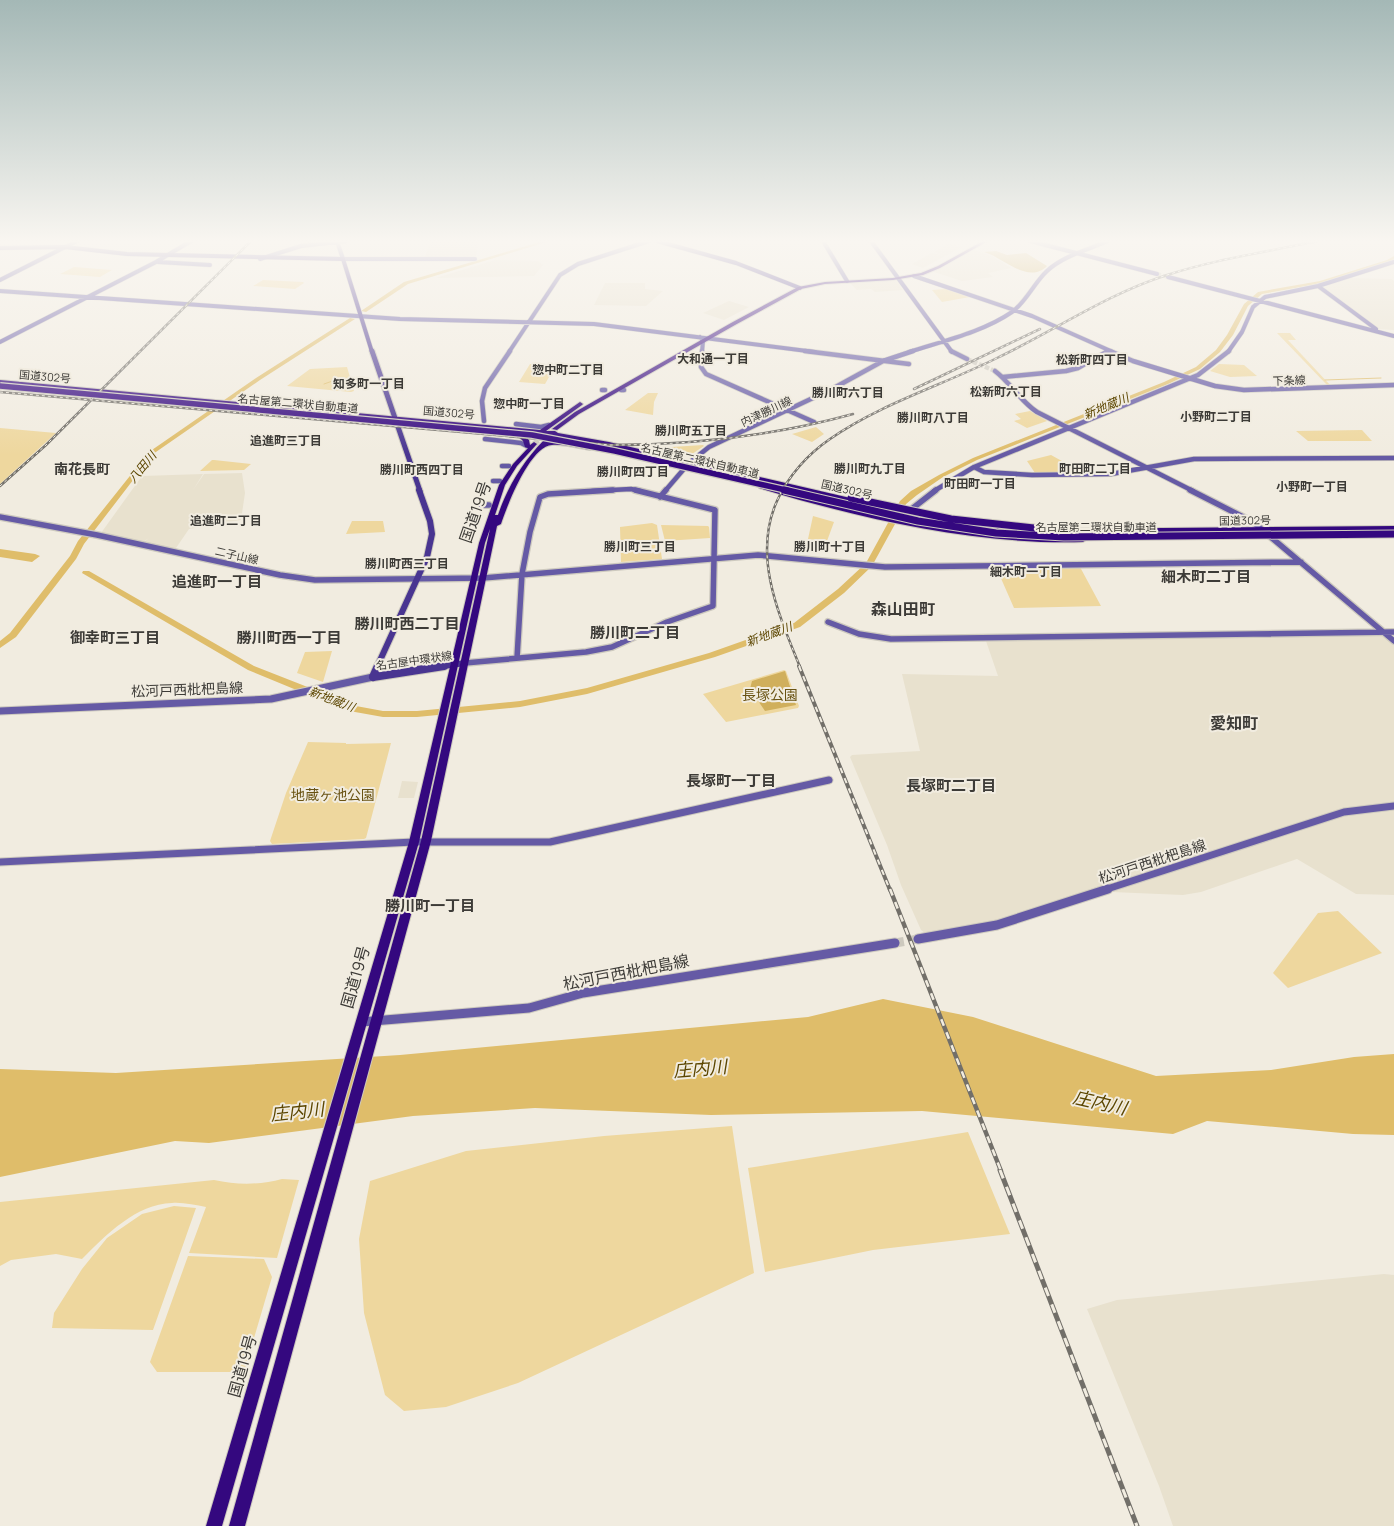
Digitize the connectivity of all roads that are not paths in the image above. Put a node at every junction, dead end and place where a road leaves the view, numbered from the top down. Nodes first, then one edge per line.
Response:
1 (58, 312) edge
2 (302, 312) edge
3 (359, 312) edge
4 (535, 312) edge
5 (745, 312) edge
6 (922, 312) edge
7 (1011, 312) edge
8 (1020, 312) edge
9 (1251, 312) edge
10 (1303, 312) edge
11 (1352, 312) edge
12 (360, 316) junction
13 (528, 323) junction
14 (1377, 331) junction
15 (1394, 331) edge
16 (1394, 336) edge
17 (703, 339) junction
18 (943, 341) junction
19 (0, 342) edge
20 (1108, 351) junction
21 (968, 359) tunnel mouth
22 (886, 361) junction
23 (909, 364) dead end
24 (647, 370) junction
25 (995, 371) tunnel mouth
26 (1002, 377) junction
27 (1187, 378) junction
28 (0, 385) edge
29 (1394, 386) edge
30 (61, 391) junction
31 (272, 405) junction
32 (789, 411) junction
33 (262, 412) junction
34 (394, 420) junction
35 (484, 421) dead end
36 (814, 422) dead end
37 (516, 424) dead end
38 (1067, 428) junction
39 (520, 435) junction
40 (545, 436) junction
41 (566, 436) junction
42 (485, 439) dead end
43 (600, 449) junction
44 (1394, 458) edge
45 (692, 465) junction
46 (502, 466) dead end
47 (509, 466) junction
48 (974, 467) junction
49 (1146, 468) junction
50 (758, 479) junction
51 (761, 487) junction
52 (662, 497) junction
53 (913, 508) dead end
54 (888, 509) junction
55 (0, 517) edge
56 (1263, 530) junction
57 (1394, 531) edge
58 (1129, 535) junction
59 (486, 543) junction
60 (714, 558) junction
61 (1301, 562) junction
62 (522, 574) junction
63 (474, 578) junction
64 (483, 578) junction
65 (416, 580) junction
66 (828, 622) dead end
67 (1384, 632) junction
68 (1394, 632) edge
69 (1394, 641) edge
70 (517, 658) junction
71 (465, 663) junction
72 (454, 665) junction
73 (372, 677) junction
74 (0, 710) edge
75 (829, 780) dead end
76 (1394, 806) edge
77 (426, 841) junction
78 (414, 842) junction
79 (0, 862) edge
80 (918, 939) tunnel mouth
81 (895, 942) tunnel mouth
82 (368, 1024) junction
83 (214, 1526) edge
84 (236, 1526) edge

1 - 19 street
2 - 12 street
3 - 12 main road, 名古屋中環状線
4 - 13 street
5 - 17 highway, 国道19号
6 - 18 street
7 - 18 street, 内津勝川線
8 - 20 street
9 - 27 street
10 - 14 street
11 - 14 street
12 - 13 street
12 - 34 main road, 名古屋中環状線
13 - 17 street
13 - 35 street
14 - 15 street
14 - 16 street
17 - 22 street
17 - 24 highway, 国道19号
17 - 32 street
18 - 21 street
18 - 22 street, 内津勝川線
20 - 26 street
20 - 27 street, 下条線
22 - 23 street
22 - 32 street, 内津勝川線
24 - 40 highway, 国道19号
24 - 40 highway
24 - 40 highway
25 - 26 street
26 - 38 street
27 - 29 street, 下条線
27 - 38 street
28 - 30 highway, 名古屋第二環状自動車道, bridge
28 - 31 highway, 国道302号
28 - 33 highway, 国道302号, bridge
30 - 31 highway, bridge
30 - 33 highway, bridge
30 - 58 highway, 名古屋第二環状自動車道, bridge
31 - 34 highway, 国道302号
32 - 36 street
32 - 45 street, 内津勝川線
32 - 45 street, 内津勝川線
33 - 34 highway, 国道302号
34 - 39 highway, 国道302号
34 - 40 highway, 国道302号
34 - 65 main road, 名古屋中環状線
37 - 40 street
38 - 48 street
38 - 49 street
39 - 40 highway, 国道302号
39 - 40 highway
40 - 41 highway, 国道302号
40 - 41 highway
40 - 42 street
40 - 43 highway, 国道302号
40 - 43 highway
40 - 47 highway
40 - 59 highway, 国道19号
41 - 45 highway, 国道302号
43 - 45 highway, 国道302号
44 - 49 street
45 - 50 highway, 国道302号
45 - 51 highway, 国道302号
45 - 52 street
46 - 47 street
47 - 59 highway
48 - 49 street
48 - 53 street
49 - 56 street
50 - 54 highway, 国道302号
50 - 58 highway, bridge
51 - 54 highway, 国道302号
51 - 58 highway, bridge
52 - 60 street
52 - 62 street
54 - 56 highway, 国道302号, bridge
55 - 65 street, 二子山線
56 - 57 highway, 国道302号
56 - 61 street
57 - 58 highway, 名古屋第二環状自動車道, bridge
59 - 63 highway, 国道19号
59 - 64 highway, 国道19号
60 - 61 street, 二子山線
60 - 62 street, 二子山線
60 - 70 street
61 - 67 street
62 - 64 street, 二子山線
62 - 70 street
63 - 64 street, 二子山線
63 - 65 street, 二子山線
63 - 72 highway, 国道19号
64 - 71 highway, 国道19号
65 - 73 main road, 名古屋中環状線
66 - 67 street
67 - 68 street
67 - 69 street
70 - 71 street
71 - 72 main road, 名古屋中環状線
71 - 77 highway, 国道19号
72 - 73 main road, 名古屋中環状線
72 - 78 highway, 国道19号
73 - 74 street, 松河戸西枇杷島線
75 - 77 street
76 - 80 street, 松河戸西枇杷島線
77 - 78 street
77 - 82 highway, 国道19号
78 - 79 street
78 - 82 highway, 国道19号
81 - 82 street, 松河戸西枇杷島線
82 - 83 highway, 国道19号
82 - 84 highway, 国道19号

